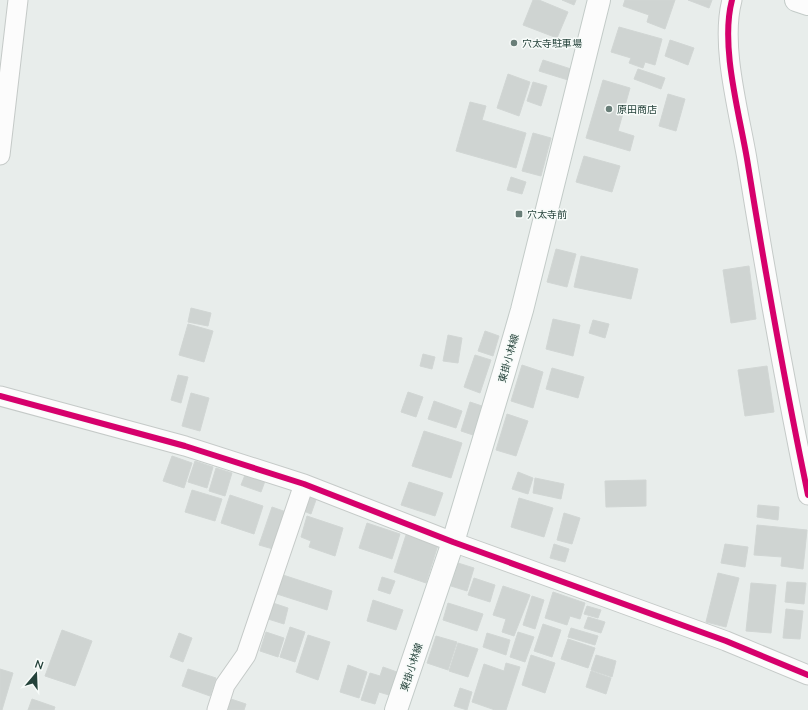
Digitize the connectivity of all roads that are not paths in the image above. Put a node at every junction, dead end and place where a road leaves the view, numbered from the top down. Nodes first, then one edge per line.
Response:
1 (18, 0) edge
2 (599, 0) edge
3 (732, 0) edge
4 (796, 0) edge
5 (808, 4) edge
6 (0, 156) edge
7 (0, 396) edge
8 (304, 484) junction
9 (808, 495) edge
10 (452, 542) junction
11 (808, 665) edge
12 (808, 675) edge
13 (217, 710) edge
14 (396, 710) edge

1 - 6 street
2 - 10 main road, 東掛小林線
3 - 9 street
4 - 5 main road
7 - 8 street
8 - 10 street
8 - 13 street
10 - 12 street
10 - 14 main road, 東掛小林線
11 - 12 street

